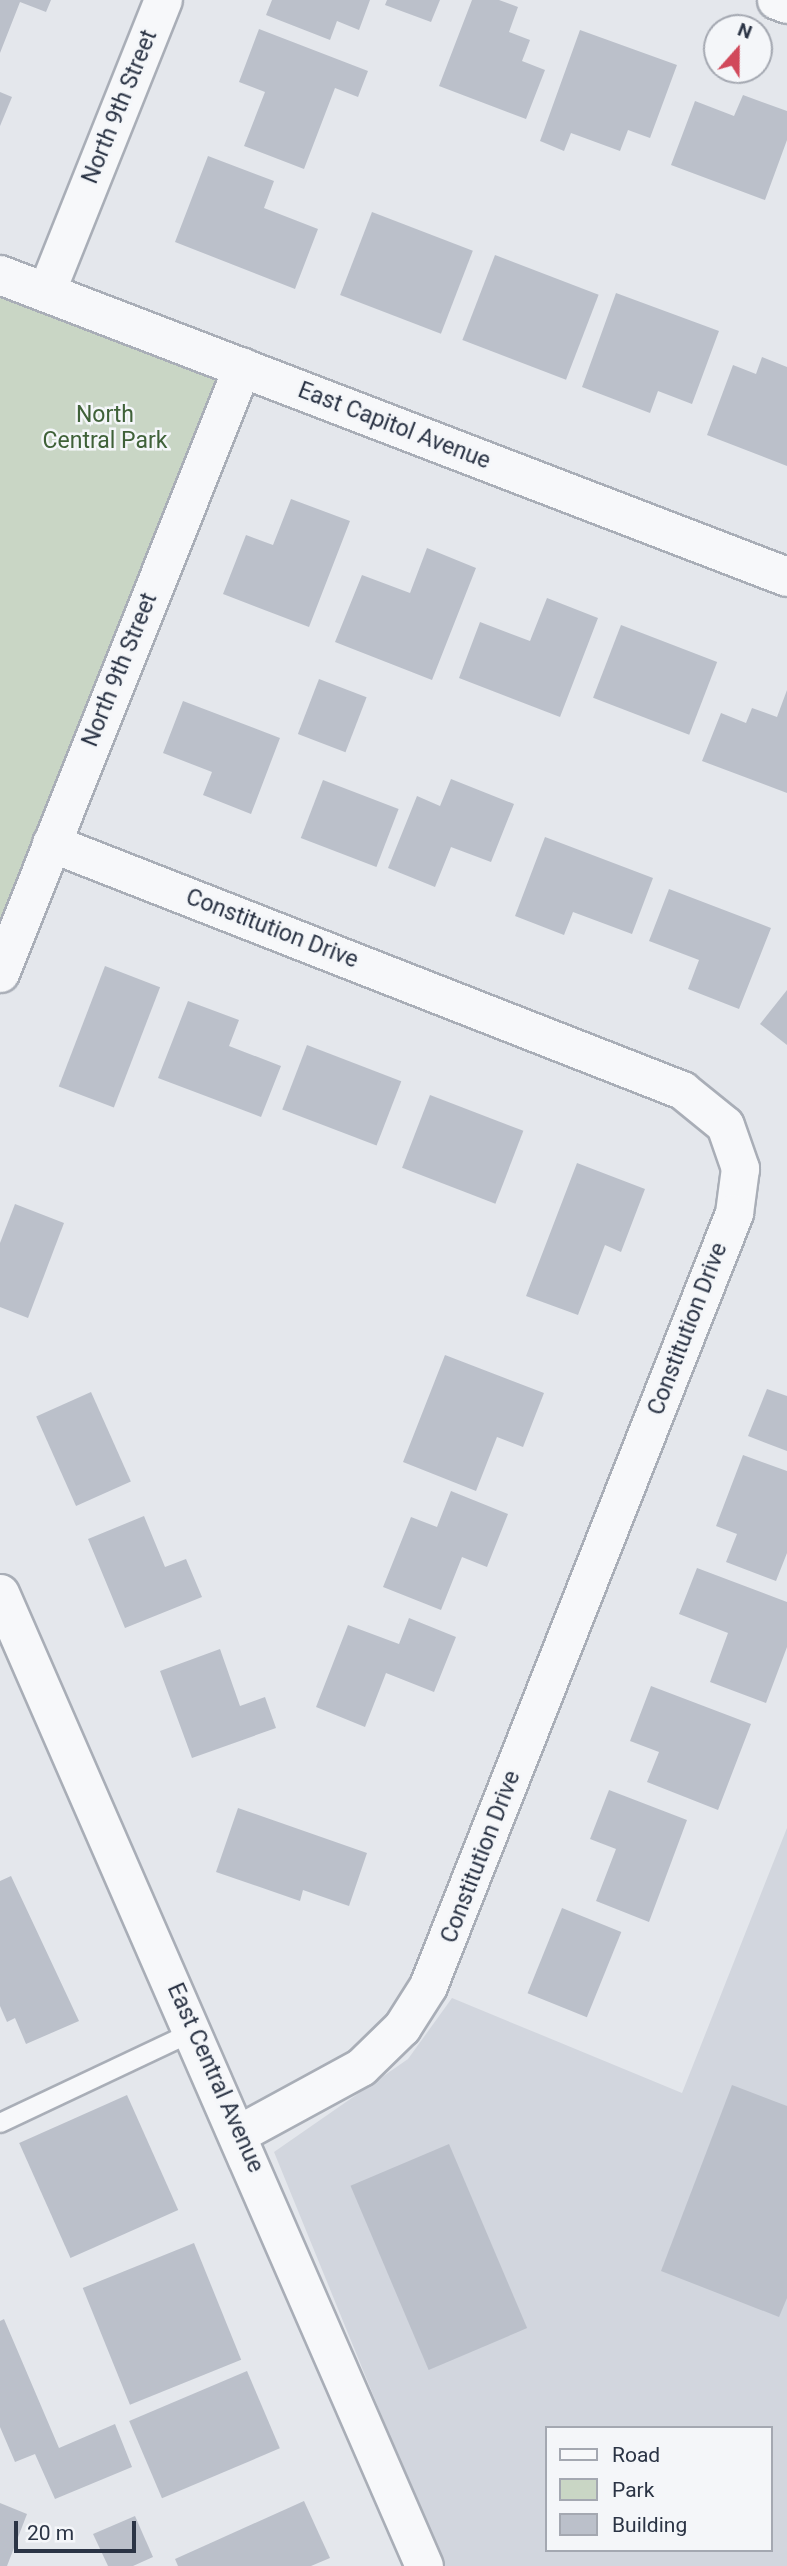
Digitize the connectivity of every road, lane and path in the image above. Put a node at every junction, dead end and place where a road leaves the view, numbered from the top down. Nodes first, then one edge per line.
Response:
1 (163, 0) edge
2 (776, 0) edge
3 (787, 4) edge
4 (0, 275) edge
5 (46, 292) junction
6 (242, 368) junction
7 (787, 577) edge
8 (51, 843) junction
9 (0, 973) edge
10 (0, 1593) edge
11 (195, 2031) junction
12 (0, 2123) edge
13 (240, 2133) junction
14 (425, 2566) edge

1 - 5 street, North 9th Street
2 - 3 street
4 - 5 street, East Capitol Avenue
5 - 6 street, East Capitol Avenue
6 - 7 street, East Capitol Avenue
6 - 8 street, North 9th Street
8 - 9 street, North 9th Street
8 - 13 street, Constitution Drive
10 - 11 street, East Central Avenue
11 - 12 lane
11 - 13 street, East Central Avenue
13 - 14 street, East Central Avenue

